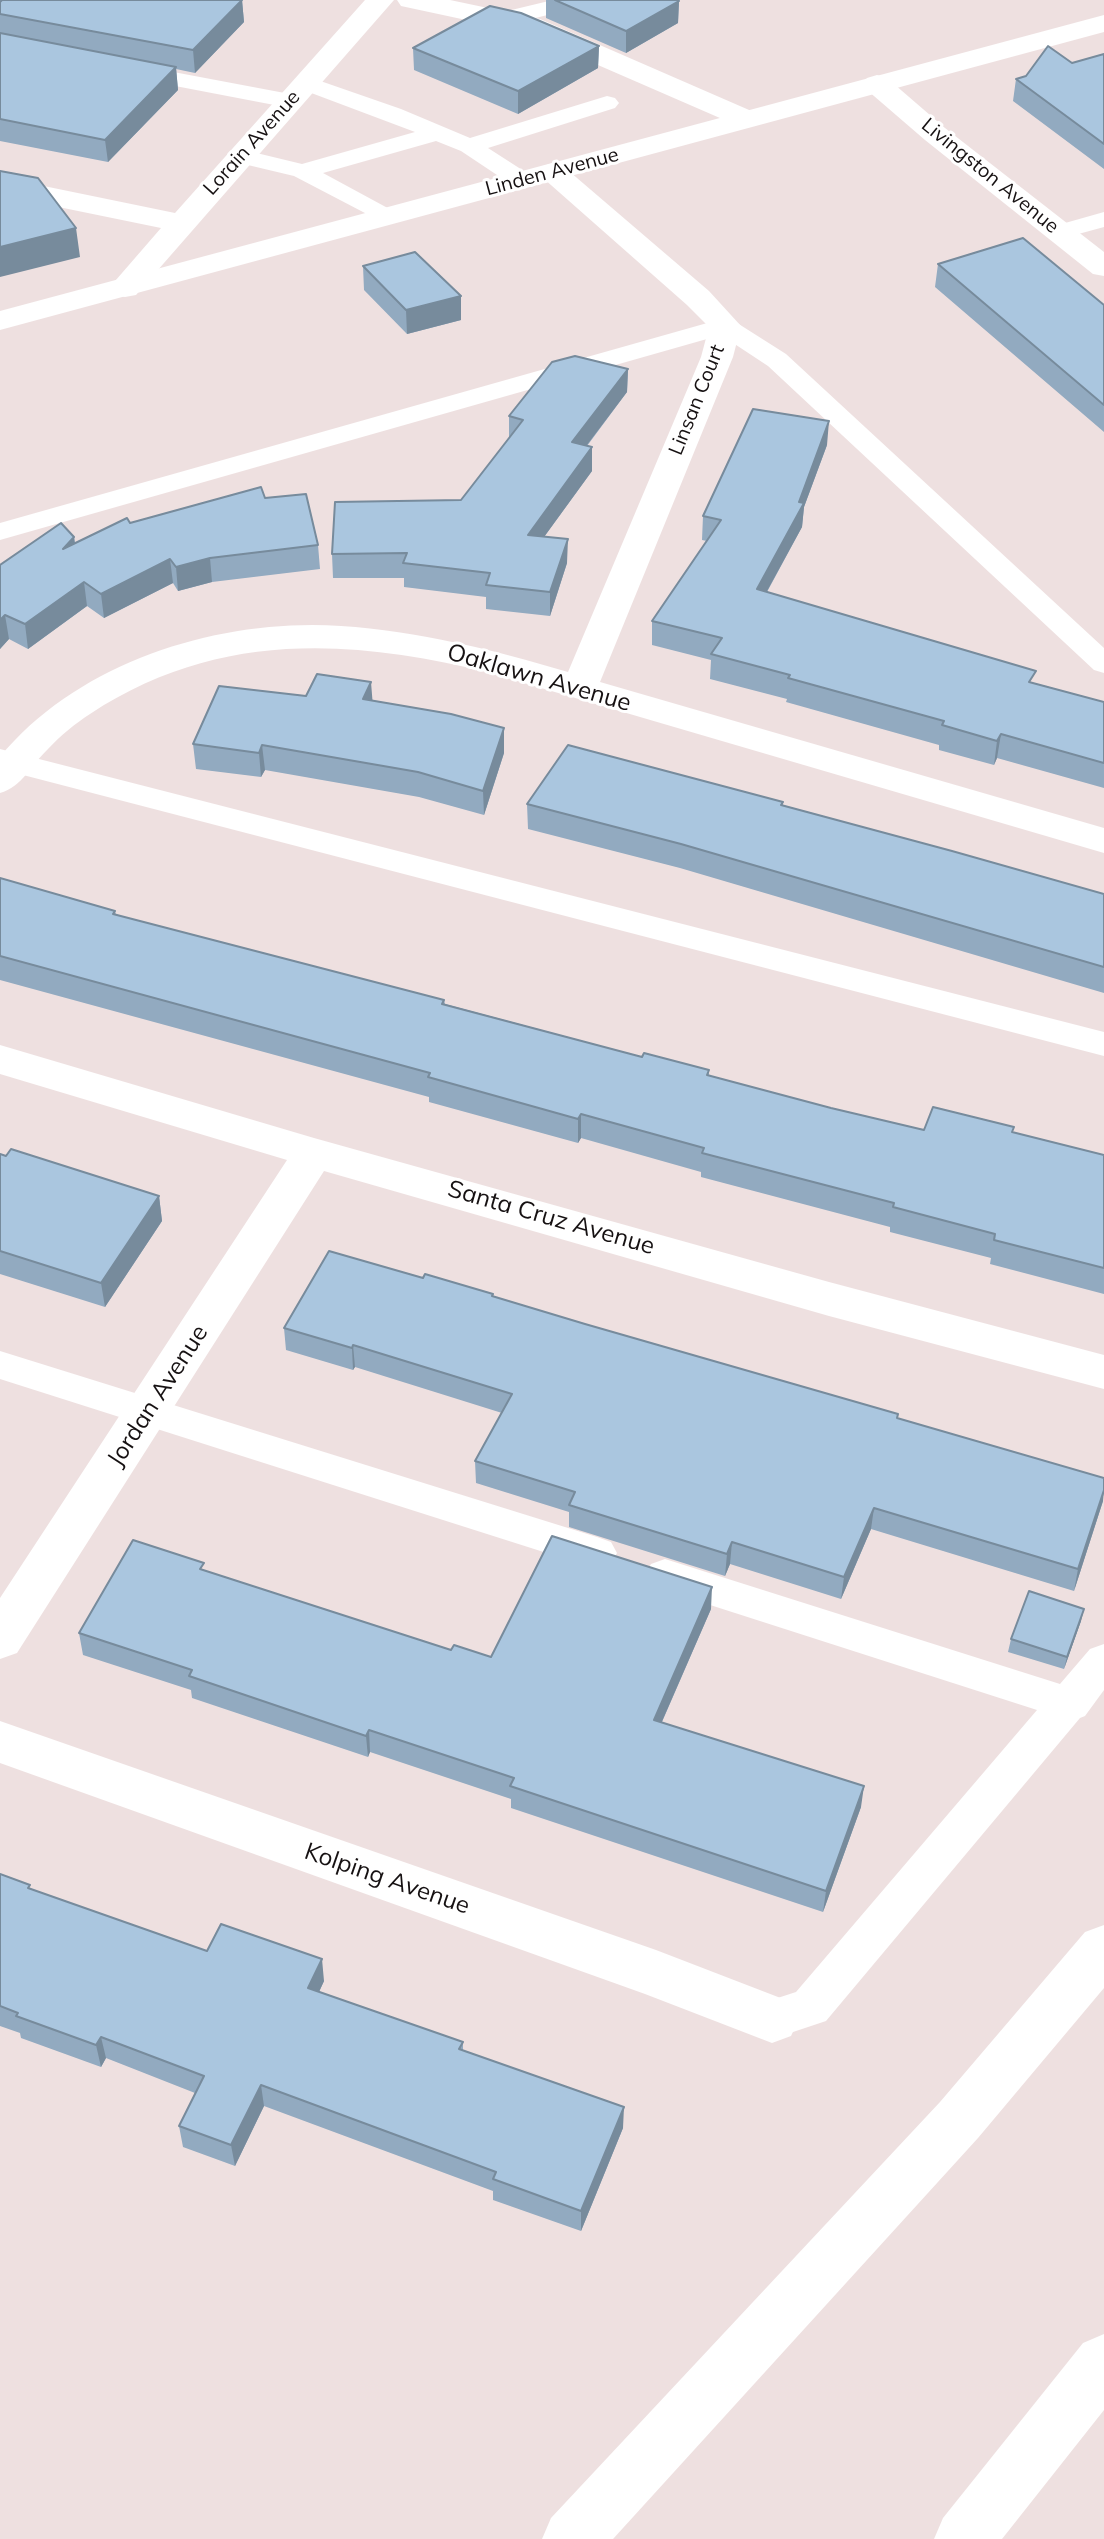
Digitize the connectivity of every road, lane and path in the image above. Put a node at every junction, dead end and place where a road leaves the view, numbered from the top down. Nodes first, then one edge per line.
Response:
1 (380, 0) edge
2 (411, 0) edge
3 (580, 0) edge
4 (507, 18) junction
5 (1104, 23) edge
6 (107, 66) edge
7 (877, 84) junction
8 (298, 92) junction
9 (607, 103) dead end
10 (746, 119) junction
11 (438, 133) junction
12 (469, 146) junction
13 (240, 156) junction
14 (302, 171) junction
15 (537, 176) junction
16 (0, 186) edge
17 (386, 217) junction
18 (1104, 219) edge
19 (180, 223) junction
20 (1060, 232) junction
21 (1104, 267) edge
22 (125, 288) junction
23 (0, 321) edge
24 (725, 326) junction
25 (0, 532) edge
26 (1104, 664) edge
27 (579, 688) junction
28 (5, 768) edge
29 (1104, 841) edge
30 (1104, 1044) edge
31 (0, 1059) edge
32 (314, 1153) junction
33 (0, 1365) edge
34 (1104, 1372) edge
35 (148, 1413) junction
36 (0, 1639) edge
37 (1104, 1661) edge
38 (1071, 1704) junction
39 (0, 1742) edge
40 (1104, 1949) edge
41 (772, 2019) joint
42 (1104, 2363) edge
43 (572, 2539) edge
44 (964, 2539) edge

1 - 8 main road, Lorain Avenue
2 - 4 main road
3 - 4 lane
4 - 10 main road
5 - 7 main road, Linden Avenue
6 - 8 lane
7 - 10 main road, Linden Avenue
7 - 20 main road, Livingston Avenue
8 - 11 lane
8 - 13 main road, Lorain Avenue
9 - 12 lane
10 - 15 main road, Linden Avenue
11 - 12 lane
11 - 14 lane
12 - 15 lane
13 - 14 lane
13 - 19 main road, Lorain Avenue
14 - 17 lane
15 - 17 main road, Linden Avenue
15 - 24 main road, Linsan Court
16 - 19 main road
17 - 22 main road, Linden Avenue
18 - 20 lane
19 - 22 main road, Lorain Avenue
20 - 21 main road, Livingston Avenue
22 - 23 main road, Linden Avenue
24 - 25 lane
24 - 26 lane
24 - 27 main road, Linsan Court
27 - 28 main road, Oaklawn Avenue
27 - 29 main road, Oaklawn Avenue
28 - 30 lane
31 - 32 main road, Santa Cruz Avenue
32 - 34 main road, Santa Cruz Avenue
32 - 35 main road, Jordan Avenue
33 - 35 lane
35 - 36 main road, Jordan Avenue
35 - 38 lane
37 - 38 lane
38 - 41 lane
39 - 41 main road, Kolping Avenue
40 - 43 main road
42 - 44 main road

